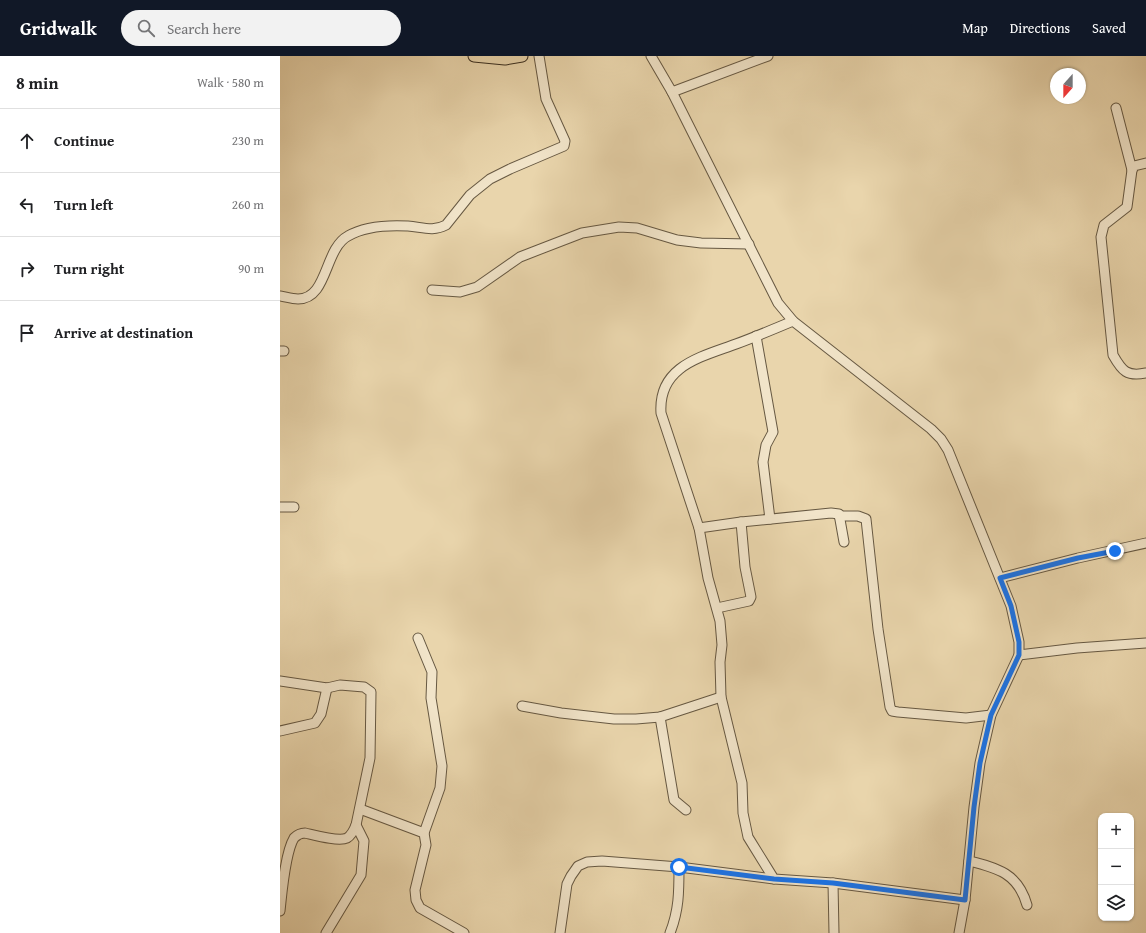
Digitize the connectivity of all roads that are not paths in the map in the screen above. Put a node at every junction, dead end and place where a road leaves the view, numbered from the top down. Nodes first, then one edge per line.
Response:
1 (474, 56) edge
2 (522, 56) edge
3 (539, 56) edge
4 (651, 56) edge
5 (768, 56) edge
6 (672, 92) junction
7 (1116, 108) dead end
8 (1146, 162) edge
9 (1132, 170) junction
10 (749, 244) junction
11 (432, 290) dead end
12 (280, 296) edge
13 (793, 321) junction
14 (756, 336) junction
15 (1146, 373) edge
16 (294, 507) dead end
17 (280, 508) edge
18 (839, 516) junction
19 (770, 519) junction
20 (741, 522) junction
21 (699, 528) junction
22 (844, 542) dead end
23 (1146, 543) edge
24 (1000, 578) junction
25 (717, 608) junction
26 (418, 638) dead end
27 (1146, 643) edge
28 (1019, 655) junction
29 (280, 681) edge
30 (327, 688) junction
31 (721, 697) junction
32 (522, 706) dead end
33 (991, 715) junction
34 (660, 717) junction
35 (280, 731) edge
36 (360, 809) junction
37 (686, 810) dead end
38 (356, 825) junction
39 (424, 833) junction
40 (968, 861) junction
41 (679, 867) junction
42 (774, 879) junction
43 (833, 883) junction
44 (965, 900) junction
45 (1028, 905) dead end
46 (280, 912) edge
47 (326, 933) edge
48 (464, 933) edge
49 (560, 933) edge
50 (670, 933) edge
51 (834, 933) edge
52 (959, 933) edge

1 - 2 main road
3 - 12 street
4 - 6 street
5 - 6 street
6 - 10 street
7 - 9 street
8 - 9 street
9 - 15 street
10 - 11 street
10 - 13 street
13 - 14 street
13 - 24 street
14 - 19 street
14 - 21 street
16 - 17 street
18 - 19 street
18 - 22 street
18 - 33 street
19 - 20 street
20 - 21 street
20 - 25 street
21 - 25 street
23 - 24 street
24 - 28 street
25 - 31 street
26 - 39 street
27 - 28 street
28 - 33 street
29 - 30 street
30 - 35 street
30 - 36 street
31 - 34 street
31 - 42 street
32 - 34 street
33 - 40 street
34 - 37 street
36 - 38 street
36 - 39 street
38 - 46 street
38 - 47 street
39 - 48 street
40 - 44 street
40 - 45 street
41 - 42 street
41 - 49 street
41 - 50 street
42 - 43 street
43 - 44 street
43 - 51 street
44 - 52 street

